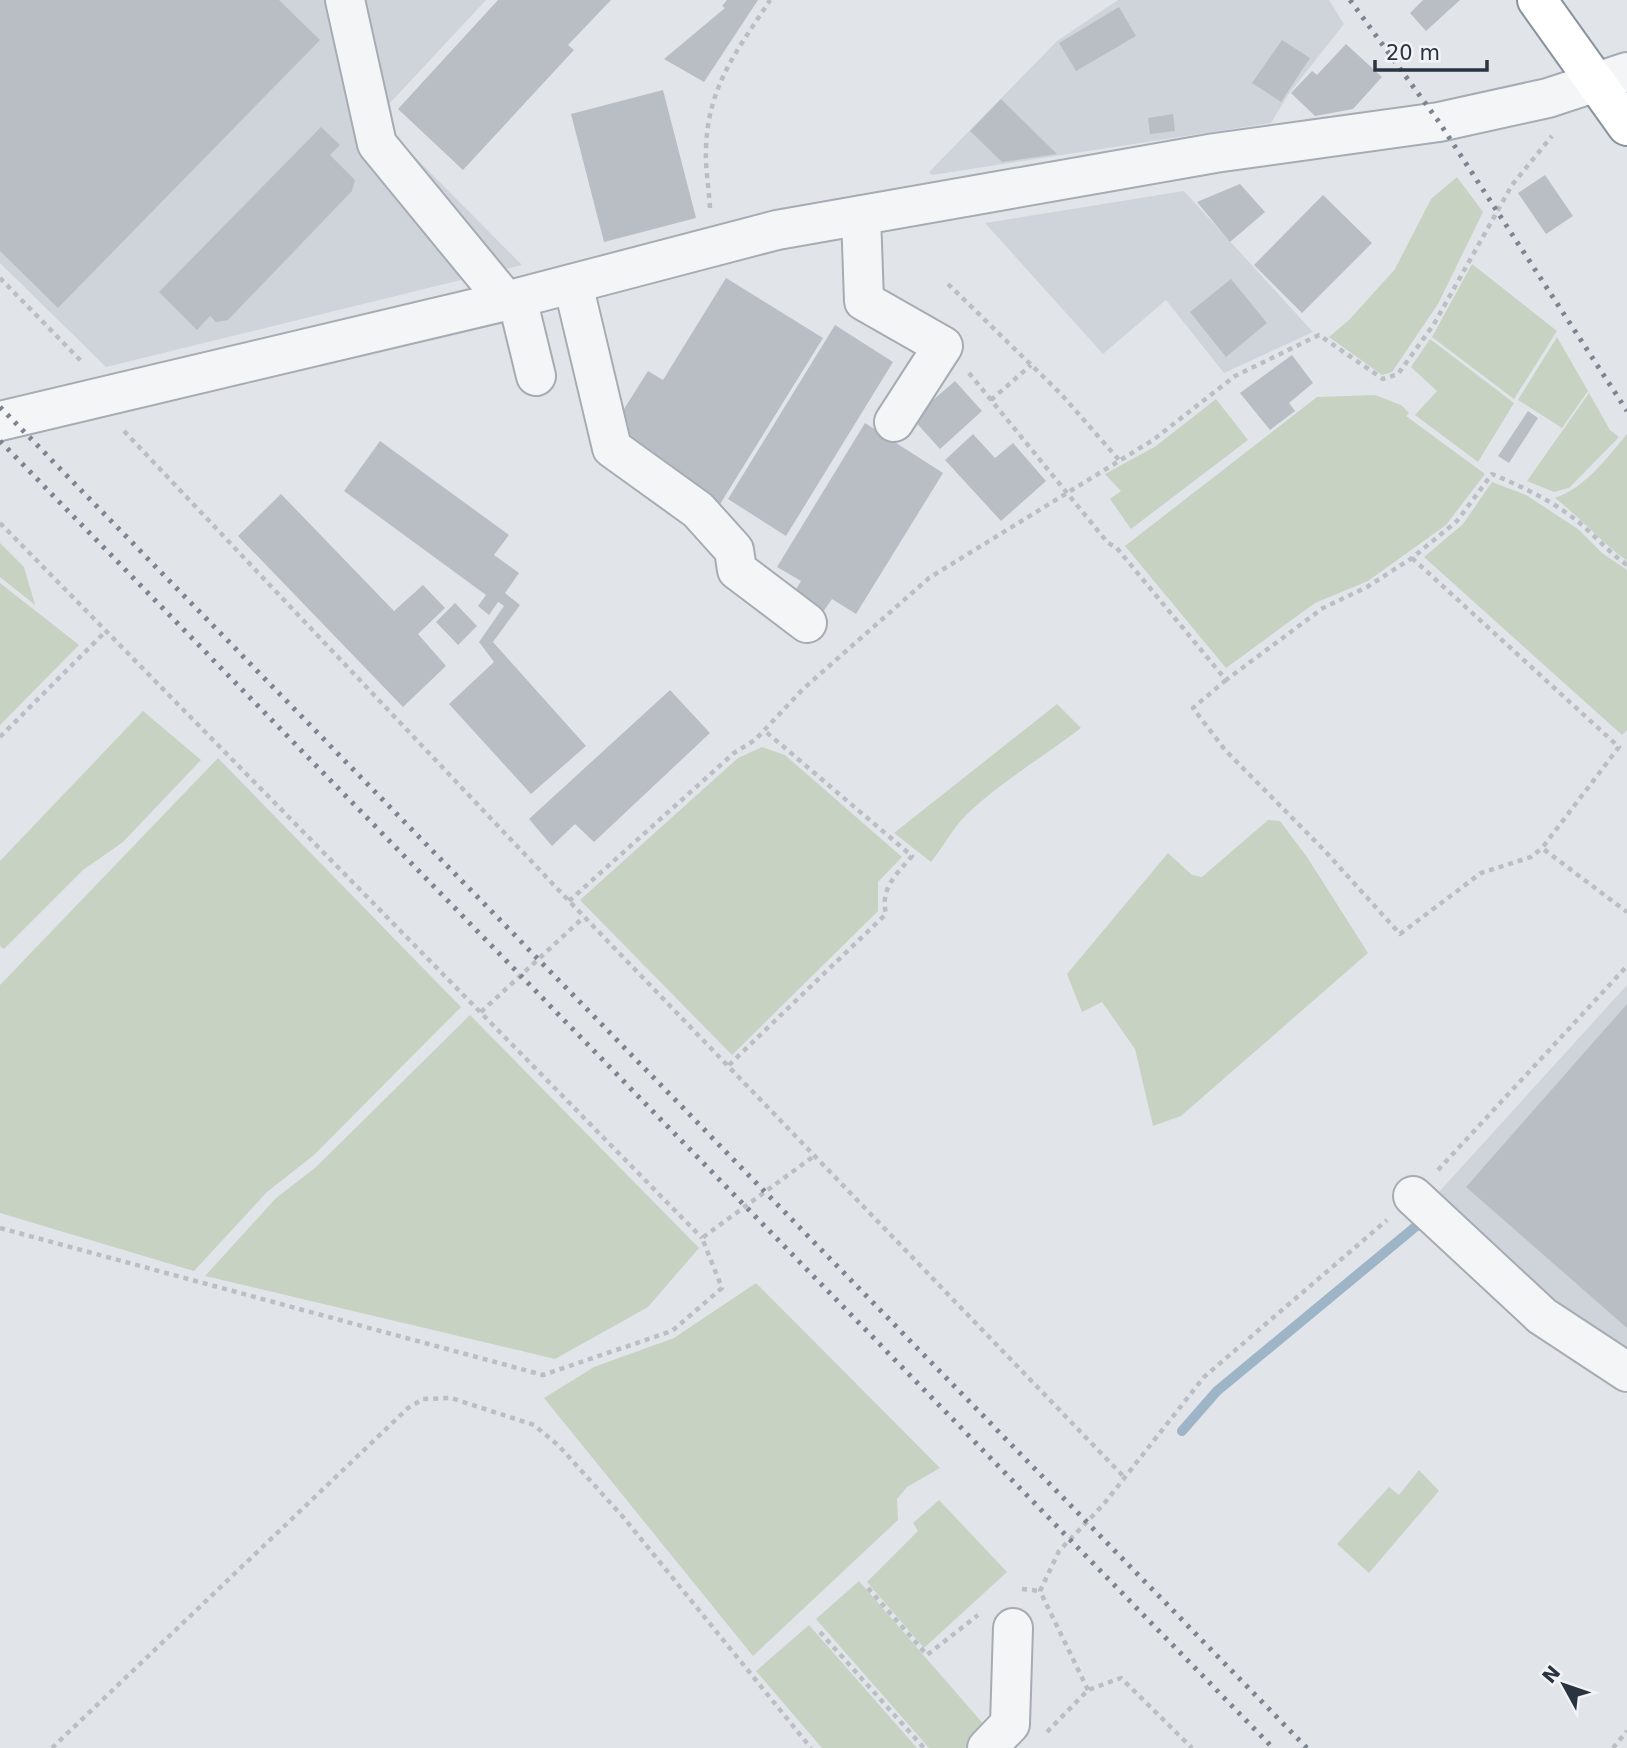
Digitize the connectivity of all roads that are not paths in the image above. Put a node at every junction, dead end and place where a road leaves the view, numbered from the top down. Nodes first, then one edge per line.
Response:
1 (1537, 0) edge
2 (346, 1) edge
3 (1611, 77) edge
4 (1627, 126) edge
5 (861, 215) junction
6 (573, 284) junction
7 (512, 300) junction
8 (536, 376) dead end
9 (0, 421) edge
10 (894, 422) dead end
11 (807, 624) dead end
12 (1413, 1196) road end
13 (1627, 1372) edge
14 (997, 1621) road end
15 (987, 1748) edge

1 - 3 highway
2 - 7 street
3 - 4 highway
3 - 5 street
5 - 6 street
5 - 10 street
6 - 7 street
6 - 11 street
7 - 8 street
7 - 9 street
12 - 13 street
14 - 15 street

